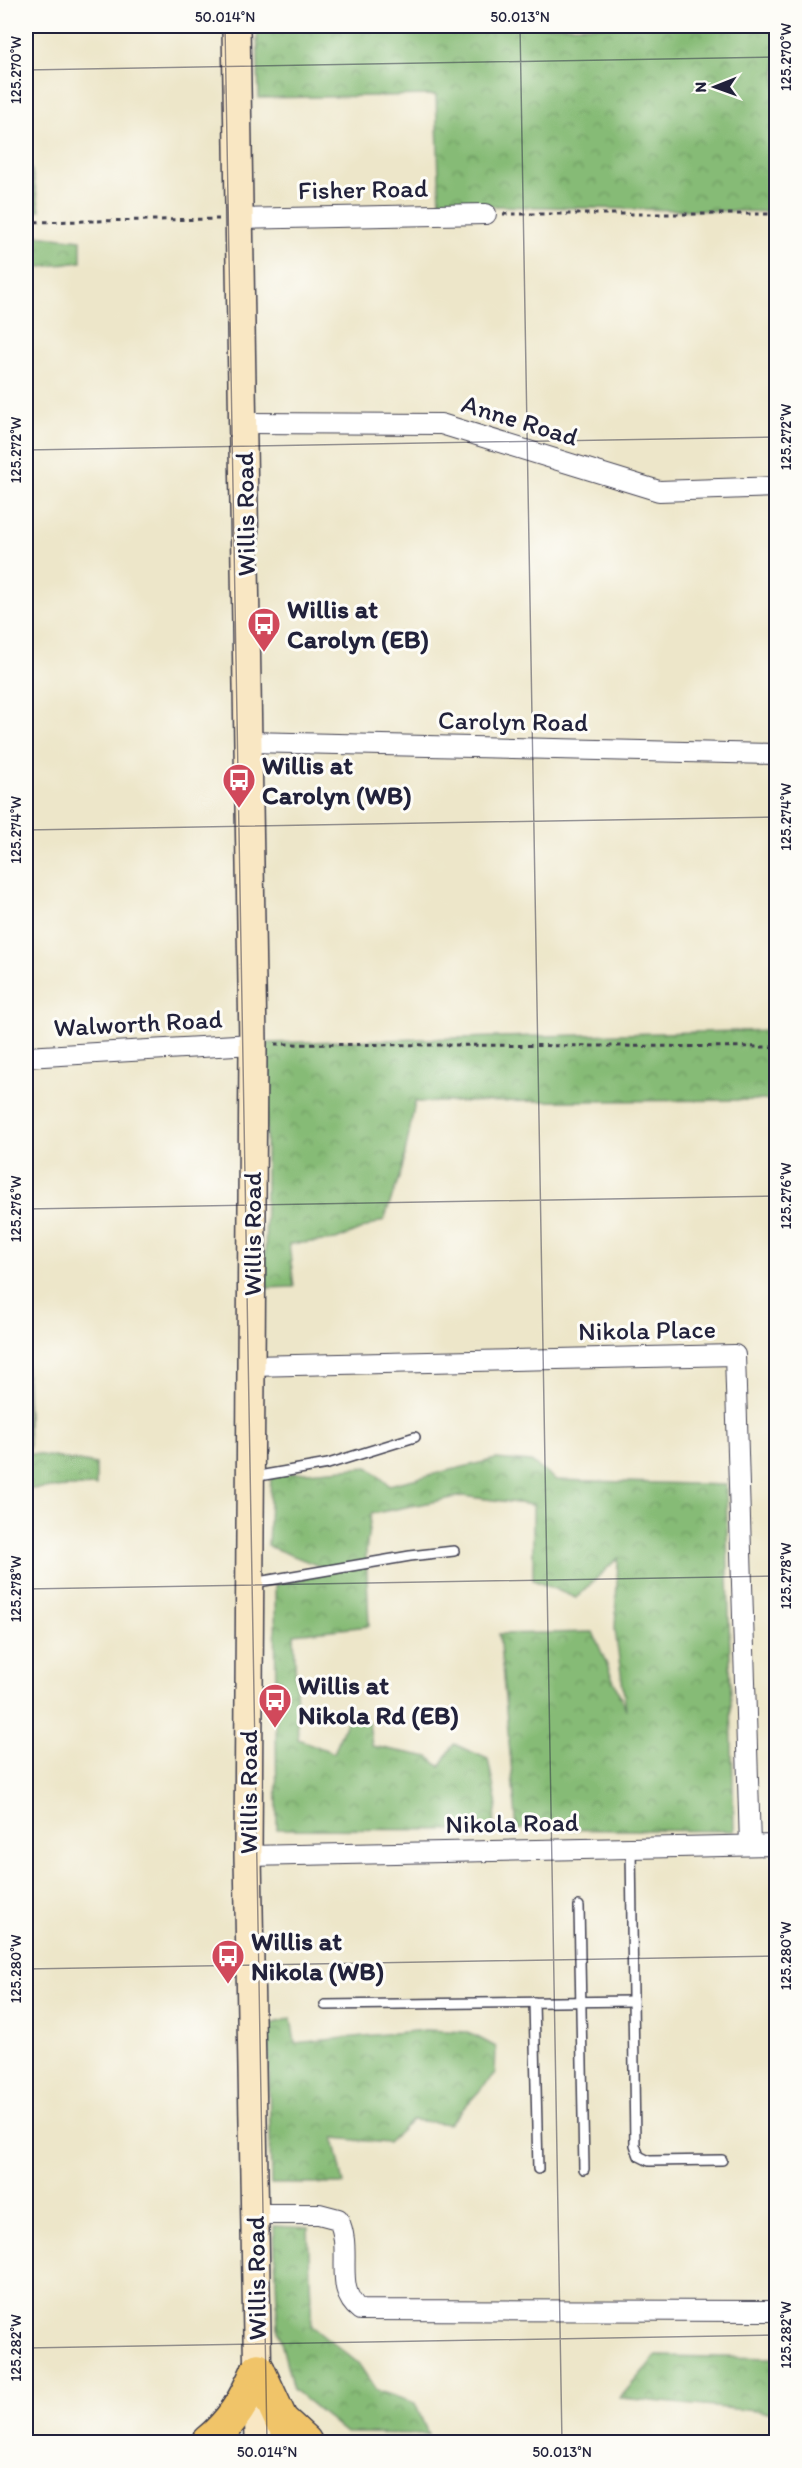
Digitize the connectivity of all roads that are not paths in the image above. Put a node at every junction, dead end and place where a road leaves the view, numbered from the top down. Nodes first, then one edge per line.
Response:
1 (236, 26) edge
2 (486, 214) road end
3 (240, 219) junction
4 (243, 423) junction
5 (777, 487) edge
6 (248, 742) junction
7 (777, 754) edge
8 (253, 1044) junction
9 (26, 1057) edge
10 (251, 1366) junction
11 (415, 1437) dead end
12 (250, 1477) junction
13 (454, 1551) dead end
14 (249, 1584) junction
15 (750, 1845) junction
16 (777, 1845) edge
17 (631, 1848) junction
18 (248, 1856) junction
19 (579, 1906) dead end
20 (633, 2001) junction
21 (534, 2002) junction
22 (579, 2002) junction
23 (325, 2005) dead end
24 (722, 2160) dead end
25 (538, 2169) dead end
26 (584, 2169) dead end
27 (255, 2214) junction
28 (777, 2311) edge
29 (258, 2370) junction
30 (208, 2442) edge
31 (259, 2442) edge
32 (305, 2442) edge

1 - 3 street, Willis Road
2 - 3 street, Fisher Road
3 - 4 street, Willis Road
4 - 5 street, Anne Road
4 - 6 street, Willis Road
6 - 7 street, Carolyn Road
6 - 8 street, Willis Road
8 - 9 street, Walworth Road
8 - 10 street, Willis Road
10 - 12 street, Willis Road
10 - 15 street, Nikola Place
11 - 12 lane
12 - 14 street, Willis Road
13 - 14 lane
14 - 18 street, Willis Road
15 - 16 street, Nikola Road
15 - 17 street, Nikola Road
17 - 18 street, Nikola Road
17 - 20 lane
18 - 27 street, Willis Road
19 - 22 lane
20 - 22 lane
20 - 24 lane
21 - 22 lane
21 - 23 lane
21 - 25 lane
22 - 26 lane
27 - 28 street
27 - 29 street, Willis Road
29 - 30 highway
29 - 31 street, Willis Road
29 - 32 highway

